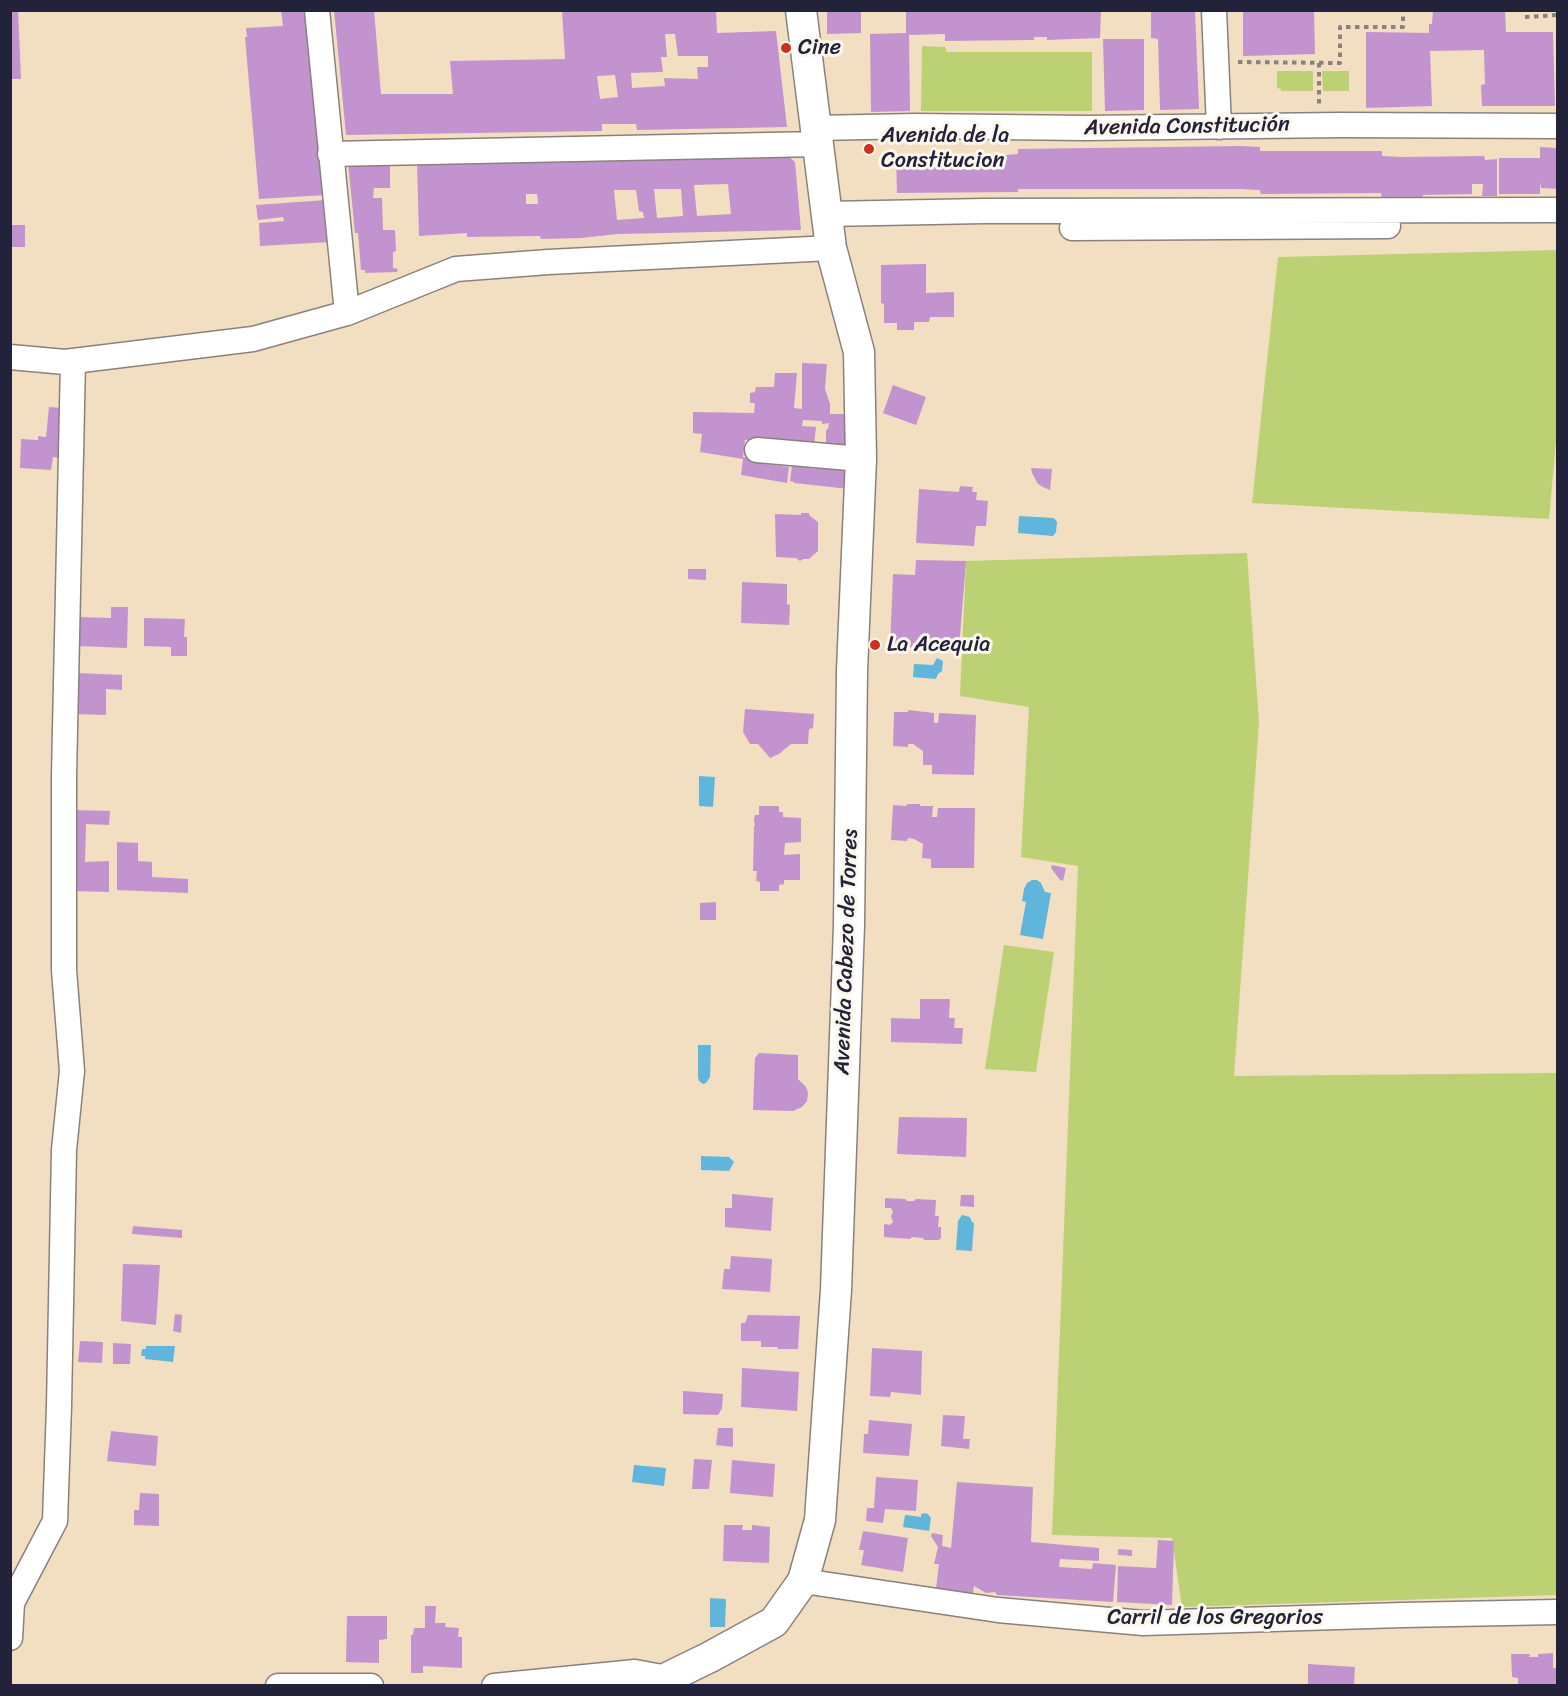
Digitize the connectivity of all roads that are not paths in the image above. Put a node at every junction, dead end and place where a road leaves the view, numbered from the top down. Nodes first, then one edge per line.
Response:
1 (317, 10) edge
2 (801, 10) edge
3 (1214, 10) edge
4 (1557, 126) edge
5 (1219, 127) junction
6 (817, 136) junction
7 (330, 154) junction
8 (1557, 210) edge
9 (826, 214) junction
10 (1557, 225) edge
11 (1072, 228) dead end
12 (831, 248) junction
13 (347, 314) junction
14 (10, 357) edge
15 (73, 361) junction
16 (757, 450) dead end
17 (861, 459) junction
18 (803, 1581) junction
19 (1557, 1612) edge
20 (10, 1638) edge
21 (664, 1682) edge
22 (278, 1686) edge
23 (371, 1686) edge
24 (494, 1686) edge

1 - 7 street
2 - 6 street, Avenida Cabezo de Torres
3 - 5 street
4 - 5 street, Avenida Constitución
5 - 6 street, Avenida Constitución
6 - 7 street, Avenida Constitución
6 - 9 street, Avenida Cabezo de Torres
7 - 13 street
8 - 9 street
9 - 12 street, Avenida Cabezo de Torres
10 - 11 street
12 - 13 street
12 - 17 street, Avenida Cabezo de Torres
13 - 15 street
14 - 15 street
15 - 20 street
16 - 17 street
17 - 18 street, Avenida Cabezo de Torres
18 - 19 street, Carril de los Gregorios
18 - 21 street, Avenida Cabezo de Torres
21 - 24 street
22 - 23 street

